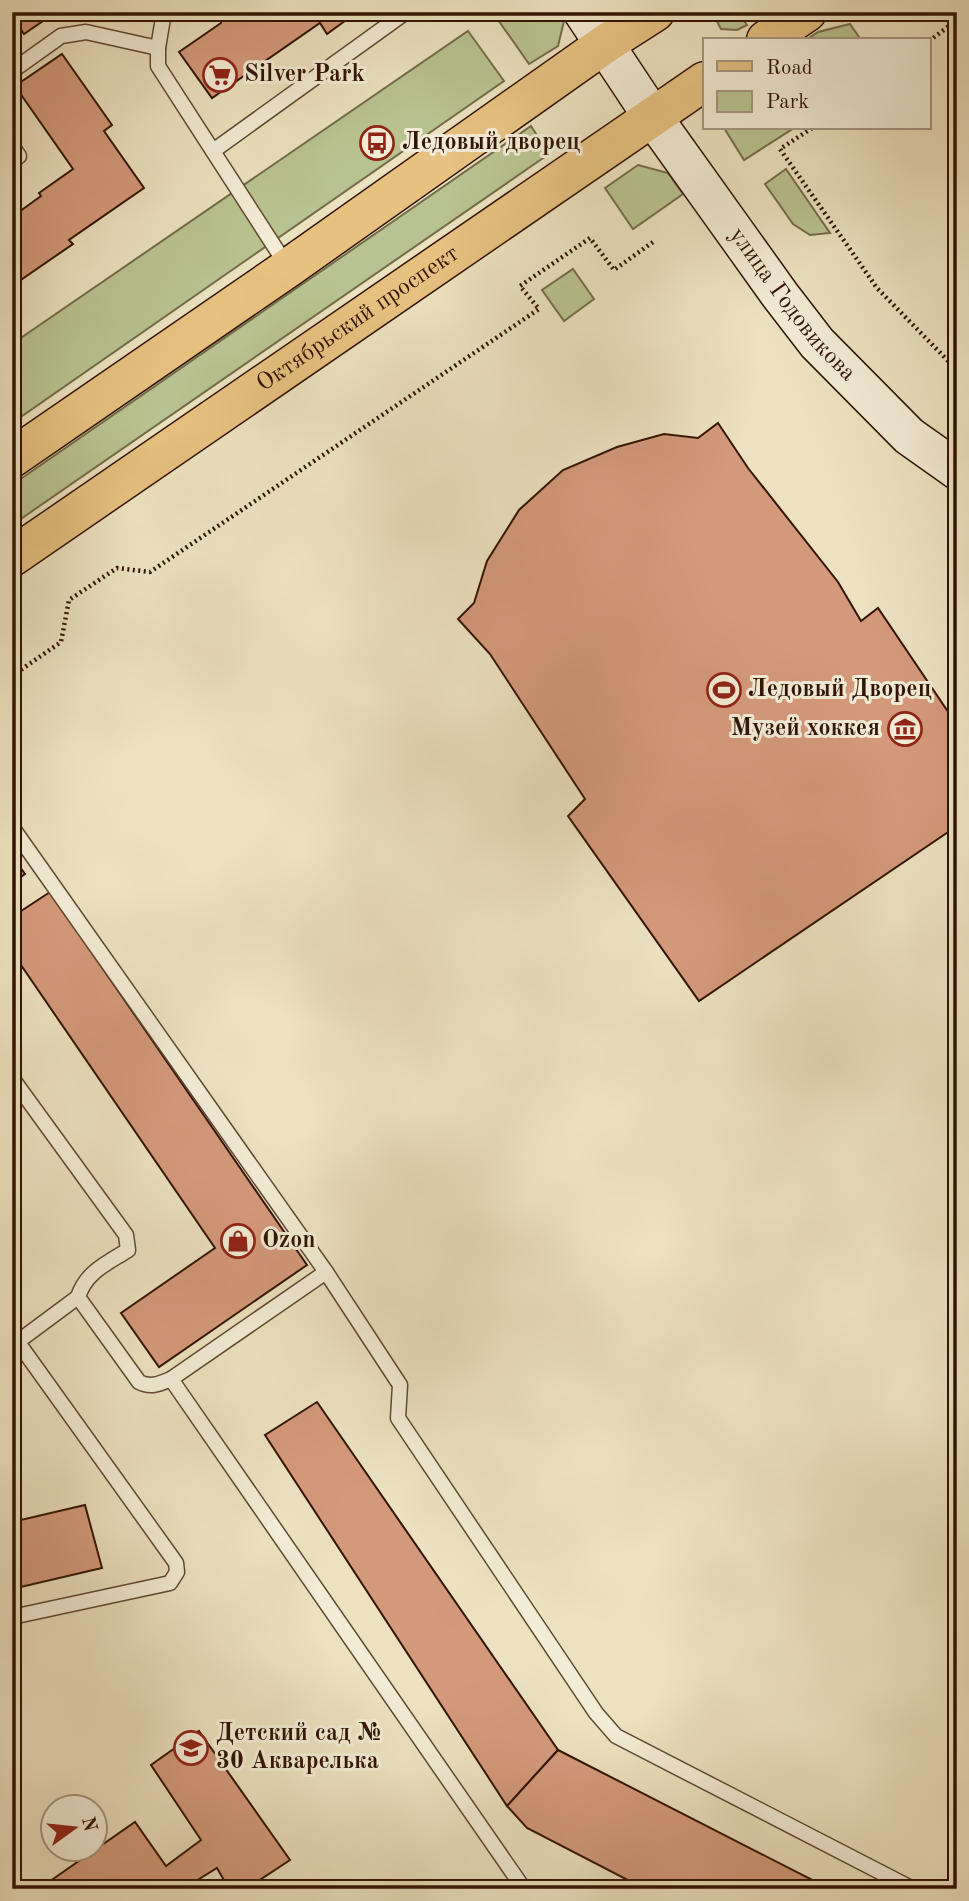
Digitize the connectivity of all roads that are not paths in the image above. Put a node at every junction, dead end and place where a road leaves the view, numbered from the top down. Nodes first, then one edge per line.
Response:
1 (164, 12) edge
2 (406, 12) edge
3 (583, 12) edge
4 (655, 12) edge
5 (807, 12) edge
6 (769, 38) edge
7 (605, 44) junction
8 (158, 48) junction
9 (12, 71) edge
10 (703, 82) edge
11 (652, 116) junction
12 (12, 146) edge
13 (213, 151) junction
14 (12, 161) edge
15 (288, 268) junction
16 (12, 458) edge
17 (957, 470) edge
18 (12, 557) edge
19 (12, 827) edge
20 (12, 1077) edge
21 (326, 1272) junction
22 (78, 1297) junction
23 (14, 1340) edge
24 (171, 1379) junction
25 (12, 1617) edge
26 (524, 1889) edge
27 (913, 1889) edge

1 - 8 lane
2 - 13 lane
3 - 7 street, улица Годовикова
4 - 7 main road
5 - 6 main road
7 - 11 street, улица Годовикова
7 - 15 main road
8 - 9 lane
8 - 13 lane
10 - 11 main road, Октябрьский проспект
11 - 17 street, улица Годовикова
11 - 18 main road, Октябрьский проспект
12 - 14 lane
13 - 15 lane
15 - 16 main road
19 - 21 lane
20 - 22 lane
21 - 24 lane
21 - 27 lane
22 - 23 lane
22 - 24 lane
23 - 25 lane
24 - 26 lane

